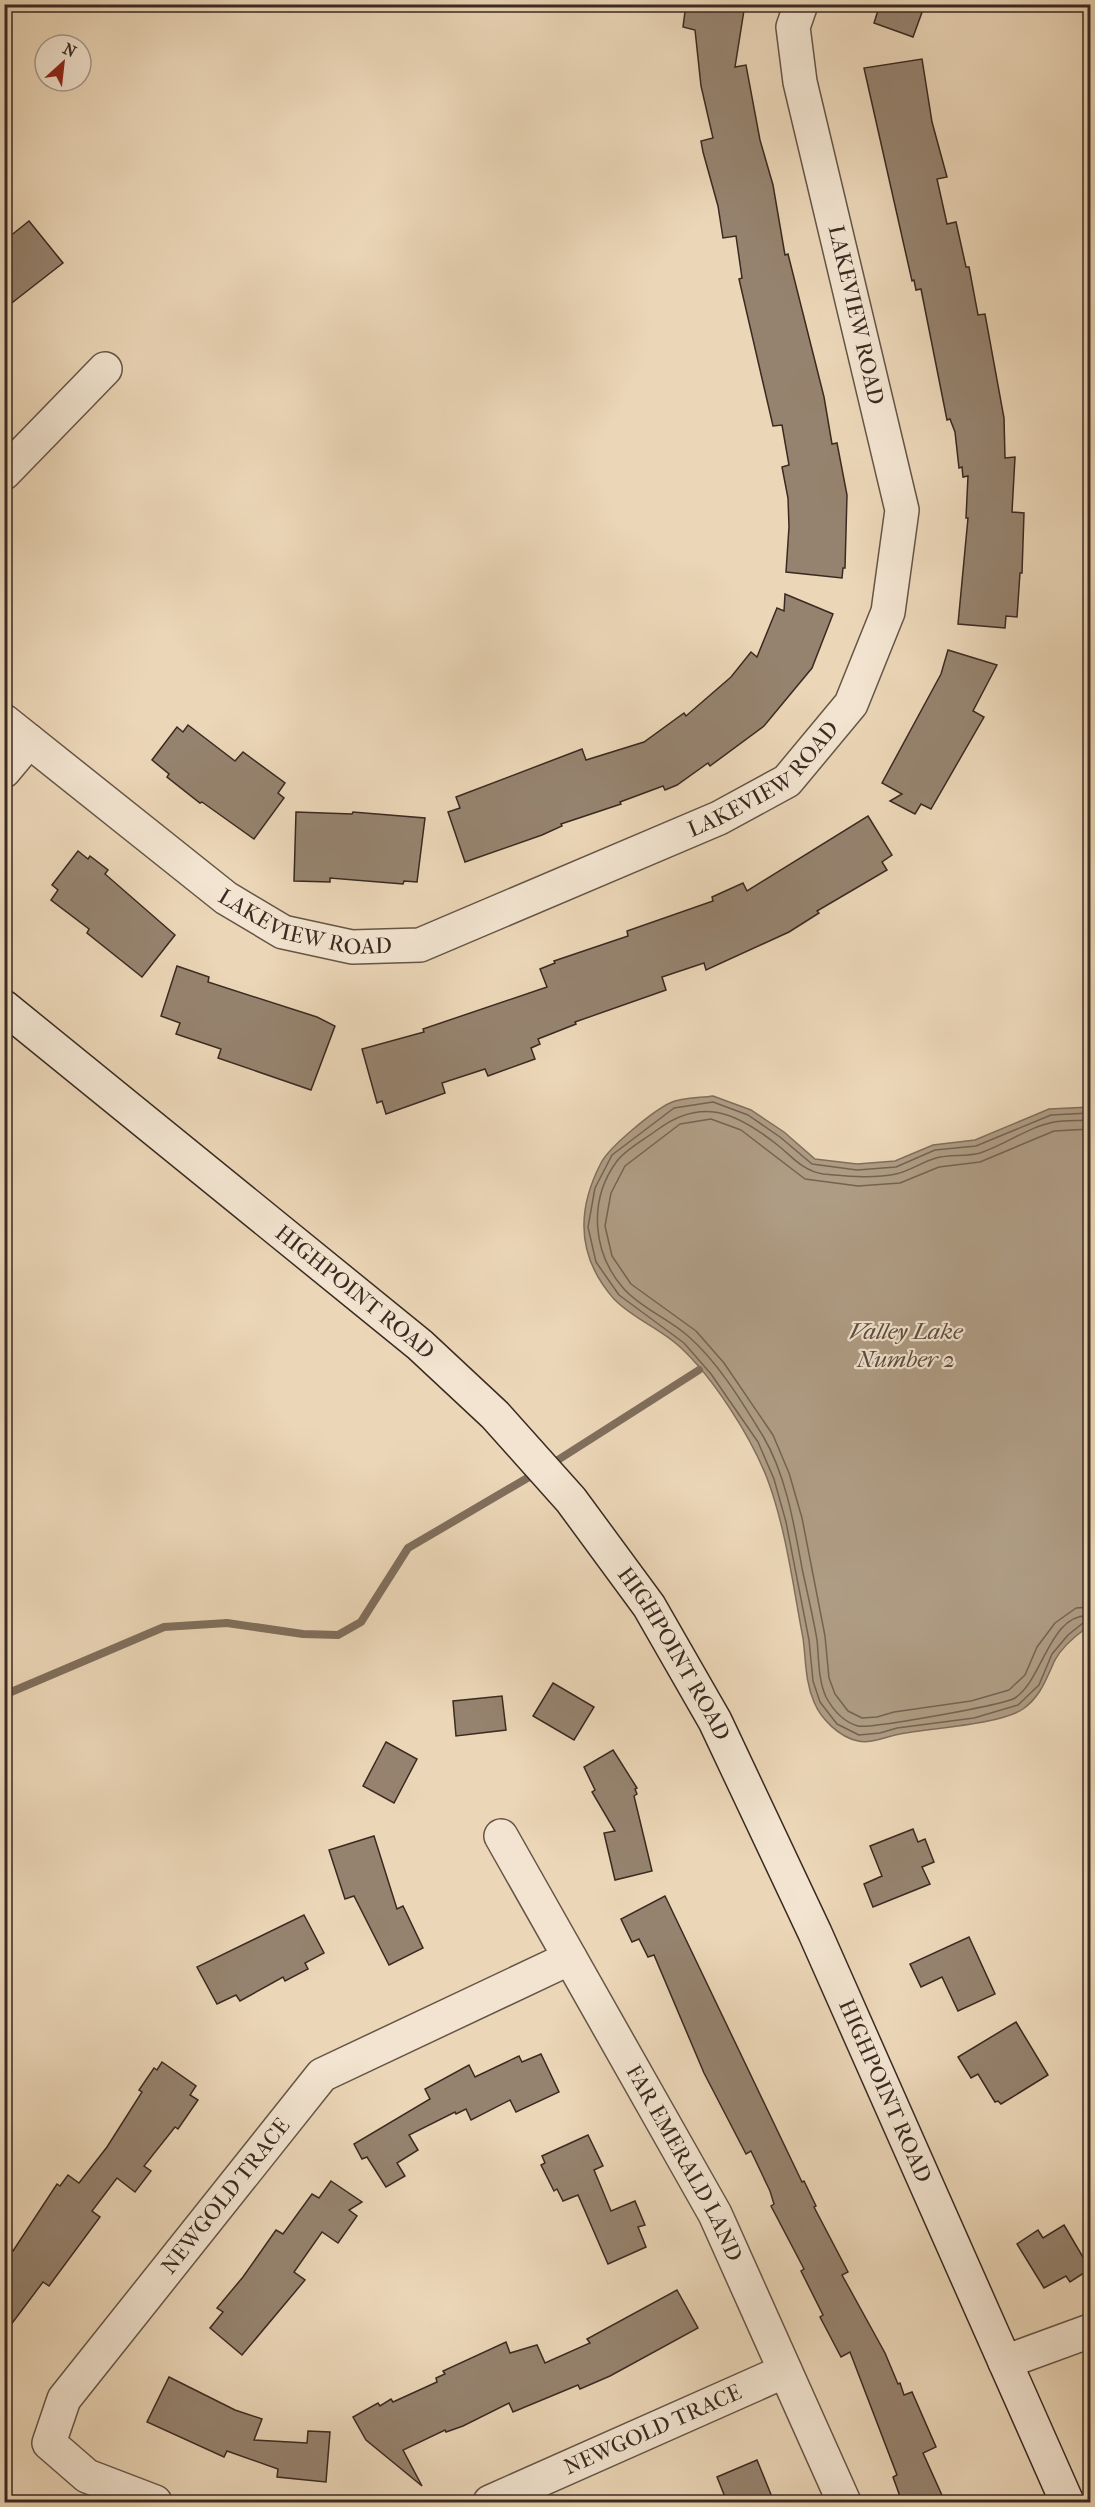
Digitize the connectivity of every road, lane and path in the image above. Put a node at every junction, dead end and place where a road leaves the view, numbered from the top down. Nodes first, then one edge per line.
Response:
1 (801, 4) edge
2 (105, 369) dead end
3 (4, 473) edge
4 (17, 731) edge
5 (4, 771) edge
6 (4, 1007) edge
7 (501, 1836) dead end
8 (570, 1958) junction
9 (1090, 2331) edge
10 (1005, 2362) junction
11 (785, 2371) junction
12 (155, 2502) edge
13 (490, 2502) edge
14 (844, 2502) edge
15 (1067, 2502) edge

1 - 4 street, LAKEVIEW ROAD
2 - 3 street
4 - 5 street
6 - 10 street, HIGHPOINT ROAD
7 - 8 street, FAR EMERALD LAND
8 - 11 street, FAR EMERALD LAND
8 - 12 street, NEWGOLD TRACE
9 - 10 street
10 - 15 street, HIGHPOINT ROAD
11 - 13 street, NEWGOLD TRACE
11 - 14 street, FAR EMERALD LAND

